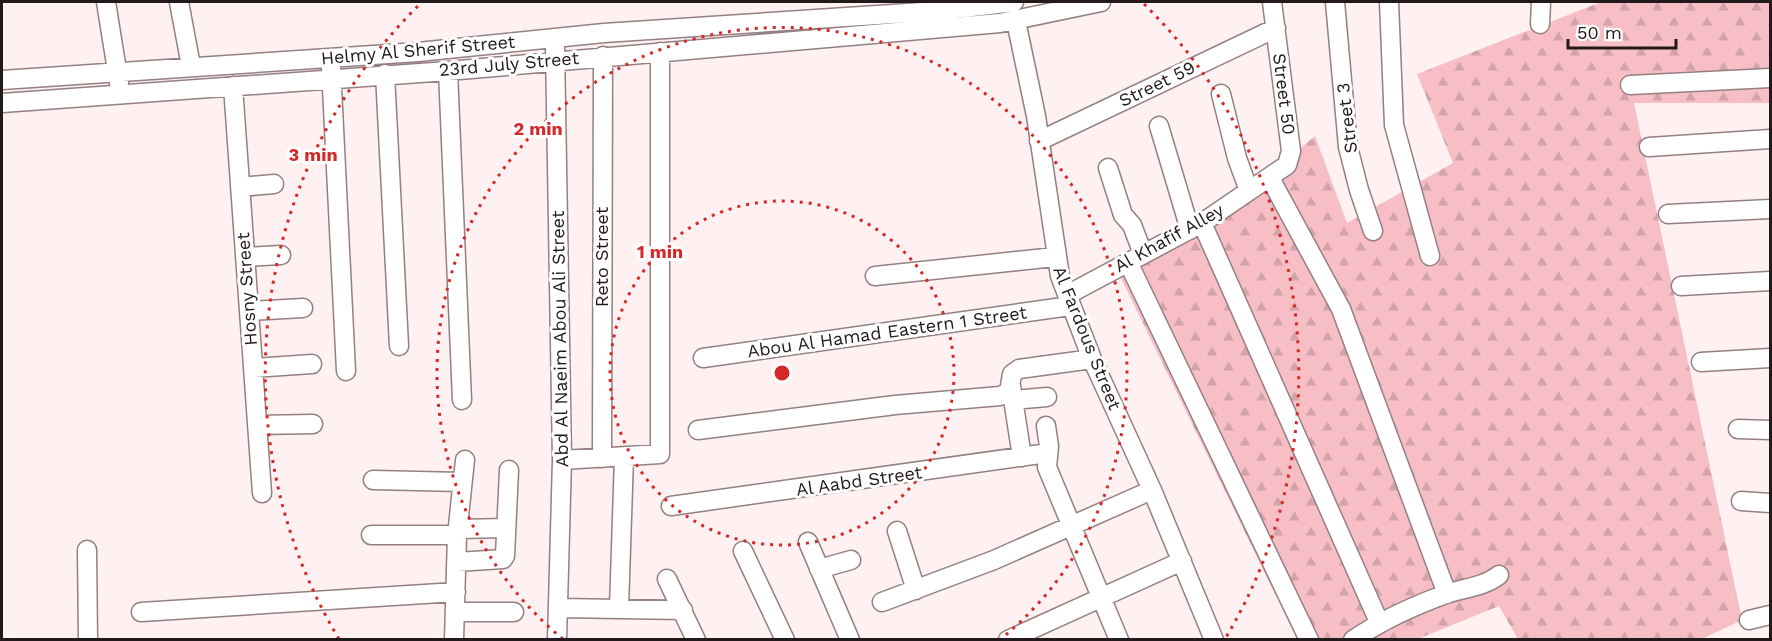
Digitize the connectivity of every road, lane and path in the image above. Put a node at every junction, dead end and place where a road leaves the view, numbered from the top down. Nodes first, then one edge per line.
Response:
1 (106, 2) edge
2 (178, 2) edge
3 (1003, 2) edge
4 (1101, 2) edge
5 (1272, 2) edge
6 (1335, 2) edge
7 (1389, 2) edge
8 (1541, 2) edge
9 (1038, 9) edge
10 (1008, 22) junction
11 (1540, 24) dead end
12 (1276, 27) junction
13 (554, 38) junction
14 (660, 52) junction
15 (603, 56) junction
16 (330, 59) junction
17 (556, 59) junction
18 (191, 66) junction
19 (448, 70) junction
20 (117, 72) junction
21 (3, 74) edge
22 (385, 74) junction
23 (332, 78) junction
24 (1770, 78) edge
25 (233, 86) junction
26 (1630, 86) dead end
27 (120, 94) junction
28 (1221, 94) dead end
29 (2, 103) edge
30 (1159, 126) dead end
31 (1770, 139) edge
32 (1039, 141) junction
33 (1649, 147) dead end
34 (1108, 168) dead end
35 (1270, 178) junction
36 (274, 184) dead end
37 (240, 187) junction
38 (1249, 191) junction
39 (1770, 209) edge
40 (1668, 214) dead end
41 (1196, 226) junction
42 (1373, 231) dead end
43 (281, 255) dead end
44 (1430, 256) dead end
45 (245, 257) junction
46 (1055, 257) junction
47 (1136, 258) junction
48 (875, 276) dead end
49 (1770, 281) edge
50 (1682, 286) dead end
51 (1068, 301) junction
52 (303, 308) dead end
53 (249, 311) junction
54 (399, 346) dead end
55 (703, 358) dead end
56 (1770, 358) edge
57 (1092, 359) junction
58 (1701, 362) dead end
59 (312, 364) dead end
60 (253, 368) junction
61 (346, 371) dead end
62 (1012, 393) junction
63 (1047, 397) dead end
64 (462, 400) dead end
65 (313, 424) dead end
66 (257, 425) junction
67 (1046, 426) dead end
68 (1738, 429) dead end
69 (1770, 429) edge
70 (698, 430) dead end
71 (1048, 453) junction
72 (624, 457) junction
73 (1022, 457) junction
74 (602, 458) junction
75 (465, 460) dead end
76 (562, 460) junction
77 (508, 470) dead end
78 (373, 480) dead end
79 (462, 482) junction
80 (1152, 490) junction
81 (262, 493) dead end
82 (1741, 501) dead end
83 (1770, 503) edge
84 (671, 506) dead end
85 (1071, 527) junction
86 (506, 528) junction
87 (897, 531) dead end
88 (458, 532) junction
89 (371, 535) dead end
90 (808, 542) dead end
91 (87, 550) dead end
92 (744, 551) dead end
93 (851, 560) dead end
94 (1182, 561) junction
95 (457, 562) junction
96 (819, 568) junction
97 (1499, 575) dead end
98 (667, 579) dead end
99 (916, 590) junction
100 (456, 591) junction
101 (1447, 594) junction
102 (1102, 598) junction
103 (882, 602) dead end
104 (559, 608) junction
105 (619, 608) junction
106 (683, 610) junction
107 (141, 612) dead end
108 (455, 612) junction
109 (514, 612) dead end
110 (1770, 615) edge
111 (1749, 620) dead end
112 (1379, 622) junction
113 (1210, 638) edge
114 (88, 639) edge
115 (454, 639) edge
116 (557, 639) edge
117 (696, 639) edge
118 (785, 639) edge
119 (850, 639) edge
120 (1008, 639) edge
121 (1119, 639) edge
122 (1309, 639) edge
123 (1353, 639) edge

1 - 20 street
2 - 18 street
3 - 10 street, Al Fardous Street
3 - 13 street, Helmy Al Sherif Street
4 - 9 street
5 - 12 street, Street 50
6 - 42 street, Street 3
7 - 44 street
8 - 11 street
9 - 10 street
10 - 14 street, 23rd July Street
10 - 32 street, Al Fardous Street
12 - 32 street, Street 59
12 - 35 street, Street 50
13 - 16 street, Helmy Al Sherif Street
13 - 17 street, Abd Al Naeim Abou Ali Street
14 - 15 street, 23rd July Street
14 - 72 street
15 - 17 street, 23rd July Street
15 - 74 street, Reto Street
16 - 18 street, Helmy Al Sherif Street
16 - 23 street
17 - 19 street, 23rd July Street
17 - 76 street, Abd Al Naeim Abou Ali Street
18 - 20 street, Helmy Al Sherif Street
19 - 22 street, 23rd July Street
19 - 64 street
20 - 21 street, Helmy Al Sherif Street
20 - 27 street
22 - 23 street, 23rd July Street
22 - 54 street
23 - 25 street, 23rd July Street
23 - 61 street
24 - 26 street
25 - 27 street, 23rd July Street
25 - 37 street, Hosny Street
27 - 29 street, 23rd July Street
28 - 38 street
30 - 41 street
31 - 33 street
32 - 46 street, Al Fardous Street
34 - 47 street
35 - 38 street, Al Khafif Alley
35 - 101 street
36 - 37 street
37 - 45 street, Hosny Street
38 - 41 street, Al Khafif Alley
39 - 40 street
41 - 47 street, Al Khafif Alley
41 - 112 street
43 - 45 street
45 - 53 street, Hosny Street
46 - 48 street
46 - 51 street, Al Fardous Street
47 - 51 street, Al Khafif Alley
47 - 122 street
49 - 50 street
51 - 55 street, Abou Al Hamad Eastern 1 Street
51 - 57 street, Al Fardous Street
52 - 53 street
53 - 60 street, Hosny Street
56 - 58 street
57 - 62 street
57 - 80 street, Al Fardous Street
59 - 60 street
60 - 66 street, Hosny Street
62 - 63 street
62 - 70 street
62 - 73 street
65 - 66 street
66 - 81 street, Hosny Street
67 - 71 street
68 - 69 street
71 - 73 street, Al Aabd Street
71 - 85 street
72 - 74 street
72 - 105 street
73 - 84 street, Al Aabd Street
74 - 76 street
75 - 79 street
76 - 104 street, Abd Al Naeim Abou Ali Street
77 - 86 street
78 - 79 street
79 - 88 street
80 - 85 street
80 - 94 street, Al Fardous Street
82 - 83 street
85 - 99 street
85 - 102 street
86 - 88 street
86 - 95 street
87 - 99 street
88 - 89 street
88 - 95 street
90 - 96 street
91 - 114 street
92 - 118 street
93 - 96 street
94 - 102 street
94 - 113 street, Al Fardous Street
95 - 100 street
96 - 119 street
97 - 101 street
98 - 106 street
99 - 103 street
100 - 107 street
100 - 108 street
101 - 112 street
102 - 120 street
102 - 121 street
104 - 105 street
104 - 116 street, Abd Al Naeim Abou Ali Street
105 - 106 street
106 - 117 street
108 - 109 street
108 - 115 street
110 - 111 street
112 - 123 street

